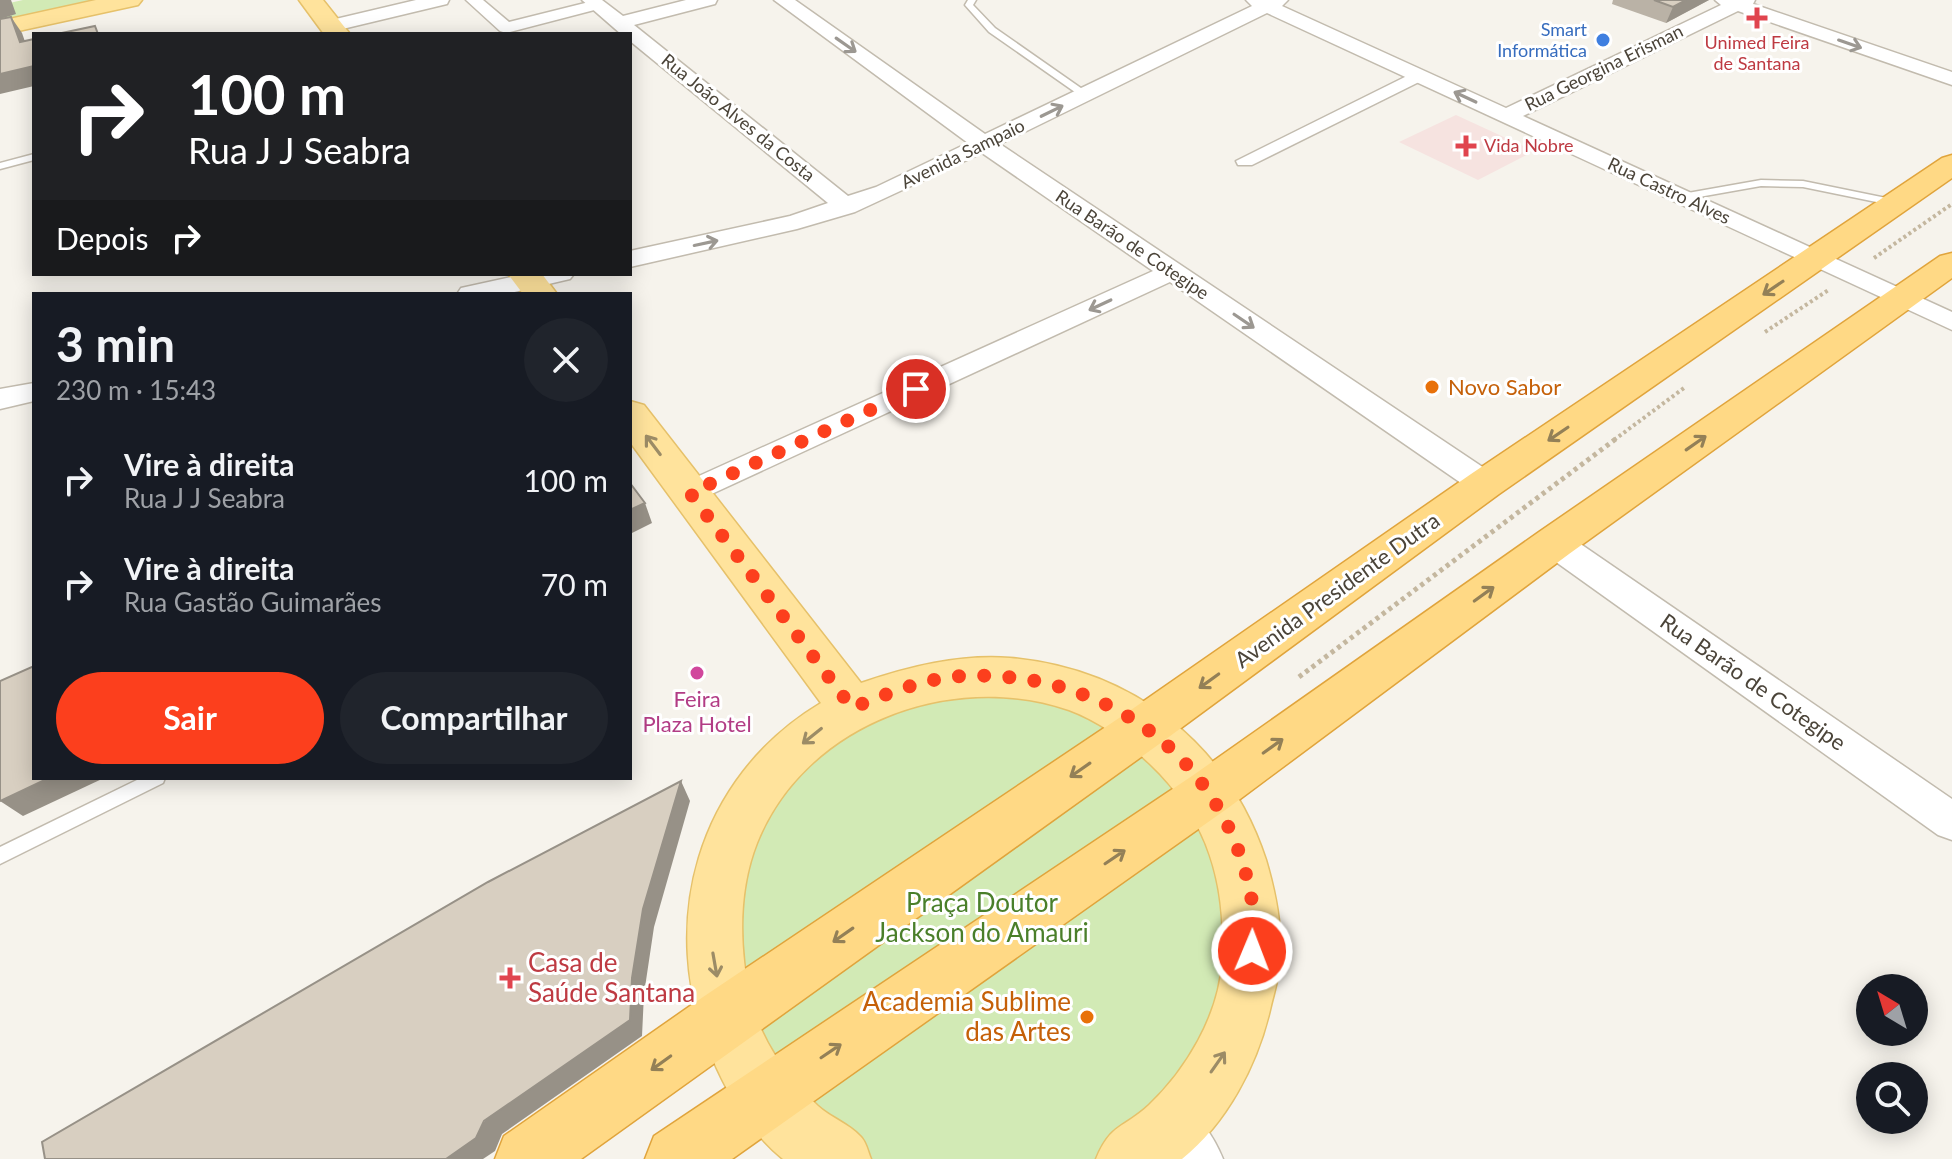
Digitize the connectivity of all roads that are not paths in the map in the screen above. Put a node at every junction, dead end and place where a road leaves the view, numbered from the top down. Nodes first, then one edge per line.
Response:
1 (130, 0) edge
2 (311, 0) edge
3 (440, 0) edge
4 (474, 0) edge
5 (708, 0) edge
6 (783, 0) edge
7 (972, 0) edge
8 (1735, 1) edge
9 (594, 2) edge
10 (1267, 2) edge
11 (620, 23) junction
12 (0, 28) edge
13 (334, 30) edge
14 (631, 32) edge
15 (632, 33) edge
16 (1419, 75) junction
17 (1952, 79) edge
18 (1085, 95) junction
19 (1506, 116) junction
20 (984, 144) junction
21 (32, 158) edge
22 (1245, 161) dead end
23 (1952, 164) edge
24 (0, 166) edge
25 (1682, 197) junction
26 (1896, 203) junction
27 (847, 207) junction
28 (632, 259) edge
29 (1952, 263) edge
30 (1833, 267) junction
31 (1171, 272) junction
32 (539, 281) edge
33 (481, 292) edge
34 (1902, 299) junction
35 (1952, 322) edge
36 (32, 392) edge
37 (0, 399) edge
38 (632, 417) edge
39 (1485, 484) junction
40 (690, 493) junction
41 (1554, 543) junction
42 (852, 708) junction
43 (1145, 727) junction
44 (153, 780) edge
45 (1210, 792) junction
46 (1952, 822) edge
47 (0, 856) edge
48 (724, 1018) junction
49 (766, 1095) junction
50 (1189, 1141) edge
51 (527, 1159) edge
52 (677, 1159) edge
53 (839, 1159) edge
54 (1128, 1159) edge

1 - 12 main road
2 - 13 main road
3 - 13 street
4 - 9 street
5 - 11 street
6 -> 20 street, Rua Barão de Cotegipe
7 - 18 lane
8 -> 17 street
8 - 19 street, Rua Georgina Erisman
9 - 11 street, Rua João Alves da Costa
10 - 16 street, Rua Castro Alves
10 - 18 street, Avenida Sampaio
11 - 14 street, Rua João Alves da Costa
15 - 27 street, Rua João Alves da Costa
19 -> 16 street, Rua Castro Alves
16 - 22 street
20 -> 18 street, Avenida Sampaio
19 - 25 street, Rua Castro Alves
20 - 27 street, Avenida Sampaio
20 - 31 street, Rua Barão de Cotegipe
21 - 24 lane
23 - 26 highway, Avenida Presidente Dutra
25 - 26 lane
25 - 30 street, Rua Castro Alves
26 - 30 highway, Avenida Presidente Dutra
28 -> 27 street, Avenida Sampaio
29 - 34 highway
30 - 34 street, Rua Castro Alves
30 -> 39 highway, Avenida Presidente Dutra
31 -> 39 street, Rua Barão de Cotegipe
31 -> 40 street
32 - 33 street
34 - 35 street, Rua Castro Alves
41 -> 34 highway
36 - 37 street
40 -> 38 main road
39 -> 43 highway, Avenida Presidente Dutra
40 - 42 main road
45 -> 41 highway
41 - 46 street, Rua Barão de Cotegipe
42 - 43 main road
42 -> 48 main road
43 - 45 main road
43 -> 48 highway, Avenida Presidente Dutra
44 - 47 lane
49 -> 45 highway
50 -> 45 main road
48 - 49 main road
48 -> 51 highway, Avenida Presidente Dutra
49 - 52 highway
49 - 53 main road
50 - 54 main road

